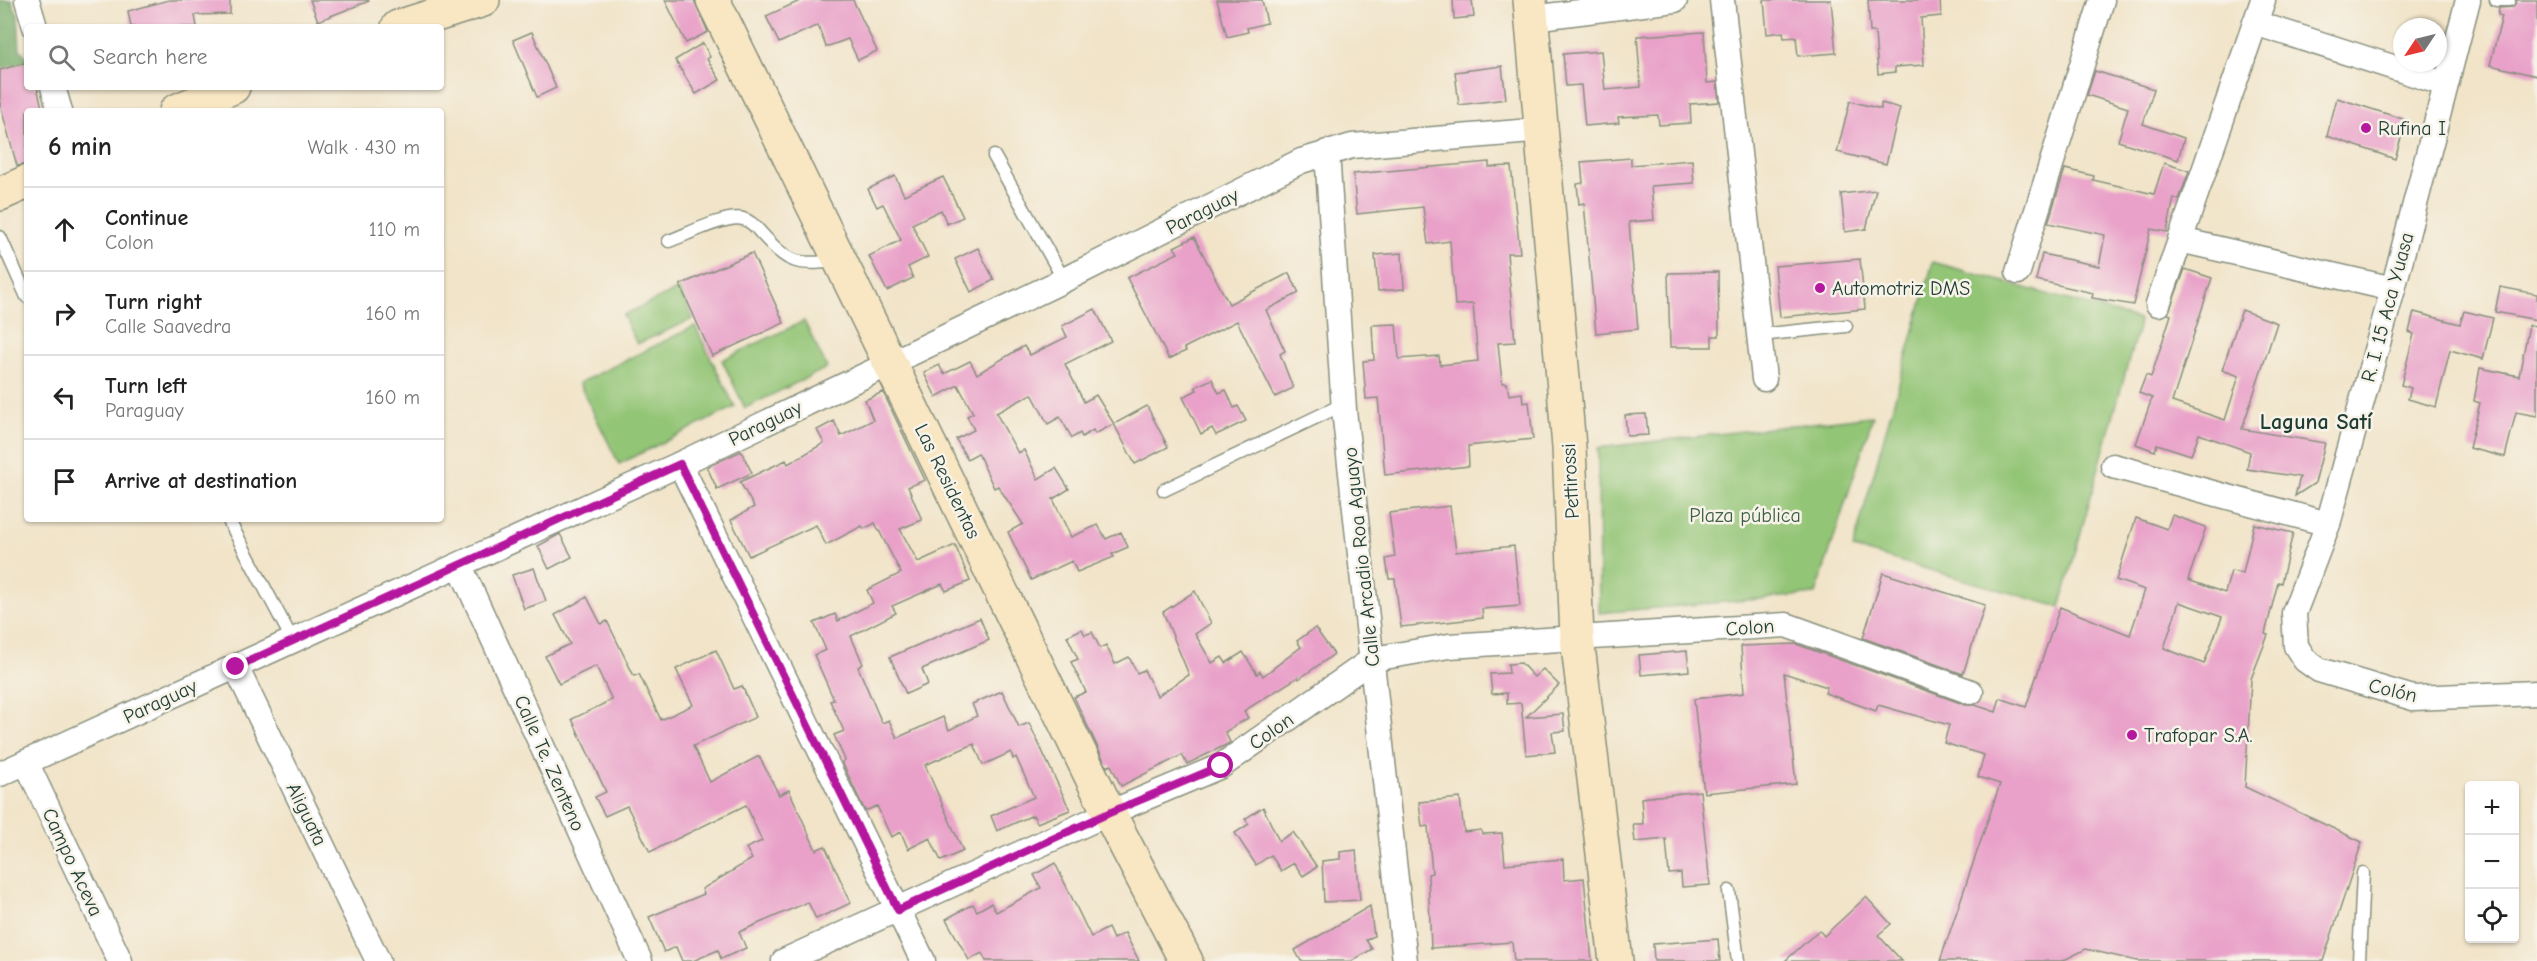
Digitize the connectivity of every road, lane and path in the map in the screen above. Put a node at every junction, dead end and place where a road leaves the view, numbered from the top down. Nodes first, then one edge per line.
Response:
1 (27, 0) edge
2 (483, 0) edge
3 (713, 0) edge
4 (1675, 0) edge
5 (1722, 0) edge
6 (2102, 0) edge
7 (2263, 0) edge
8 (2468, 0) edge
9 (2496, 0) edge
10 (2509, 0) edge
11 (1531, 9) edge
12 (2255, 23) junction
13 (34, 24) edge
14 (407, 24) edge
15 (2445, 84) junction
16 (54, 90) edge
17 (226, 90) edge
18 (59, 108) edge
19 (183, 108) edge
20 (1543, 130) junction
21 (1327, 152) junction
22 (994, 156) dead end
23 (24, 183) edge
24 (0, 194) edge
25 (0, 237) edge
26 (2180, 240) junction
27 (669, 242) dead end
28 (3, 252) edge
29 (842, 261) junction
30 (2018, 272) dead end
31 (1064, 280) junction
32 (2393, 289) junction
33 (24, 291) edge
34 (2158, 304) dead end
35 (1846, 326) dead end
36 (1759, 335) junction
37 (891, 362) junction
38 (1764, 379) dead end
39 (1344, 404) junction
40 (680, 464) junction
41 (2113, 466) dead end
42 (1164, 490) dead end
43 (230, 522) edge
44 (2328, 524) junction
45 (460, 566) junction
46 (1577, 638) junction
47 (293, 641) junction
48 (2296, 646) joint
49 (1373, 659) junction
50 (236, 667) junction
51 (1971, 692) dead end
52 (2537, 693) edge
53 (26, 762) junction
54 (0, 774) edge
55 (1109, 813) junction
56 (2363, 873) dead end
57 (1729, 891) dead end
58 (898, 910) junction
59 (120, 961) edge
60 (378, 961) edge
61 (640, 961) edge
62 (784, 961) edge
63 (923, 961) edge
64 (1186, 961) edge
65 (1405, 961) edge
66 (1616, 961) edge
67 (1738, 961) edge
68 (2359, 961) edge

1 - 13 street
2 - 14 main road
3 - 29 main road, Las Residentas
4 - 11 street
5 - 36 street
6 - 30 street
7 - 12 street
8 - 15 street, R. I. 15 Aca Yuasa
9 - 10 lane
11 - 20 main road, Pettirossi
12 - 15 street
12 - 26 street
15 - 32 street, R. I. 15 Aca Yuasa
16 - 18 street
17 - 19 main road
20 - 21 street, Paraguay
20 - 46 main road, Pettirossi
21 - 31 street, Paraguay
21 - 39 street, Calle Arcadio Roa Aguayo
22 - 31 lane
23 - 24 main road
25 - 28 lane
26 - 32 street
26 - 34 street
27 - 29 lane
28 - 33 lane
29 - 37 main road, Las Residentas
31 - 37 street, Paraguay
32 - 44 street, R. I. 15 Aca Yuasa
35 - 36 lane
36 - 38 street
37 - 40 street, Paraguay
37 - 55 main road, Las Residentas
39 - 42 lane
39 - 49 street, Calle Arcadio Roa Aguayo
40 - 45 street, Paraguay
40 - 58 street
41 - 44 street
43 - 47 lane
44 - 48 street, R. I. 15 Aca Yuasa
45 - 47 street, Paraguay
45 - 61 street, Calle Te. Zenteno
46 - 49 street, Colon
46 - 51 street, Colon
46 - 66 main road, Pettirossi
47 - 50 street, Paraguay
48 - 52 street, Colón
49 - 55 street, Colon
49 - 65 street, Calle Arcadio Roa Aguayo
50 - 53 street, Paraguay
50 - 60 street, Aliguata
53 - 54 street, Paraguay
53 - 59 street, Campo Aceva
55 - 58 street, Colon
55 - 64 main road, Las Residentas
56 - 68 lane
57 - 67 lane
58 - 62 street, Colon
58 - 63 street

